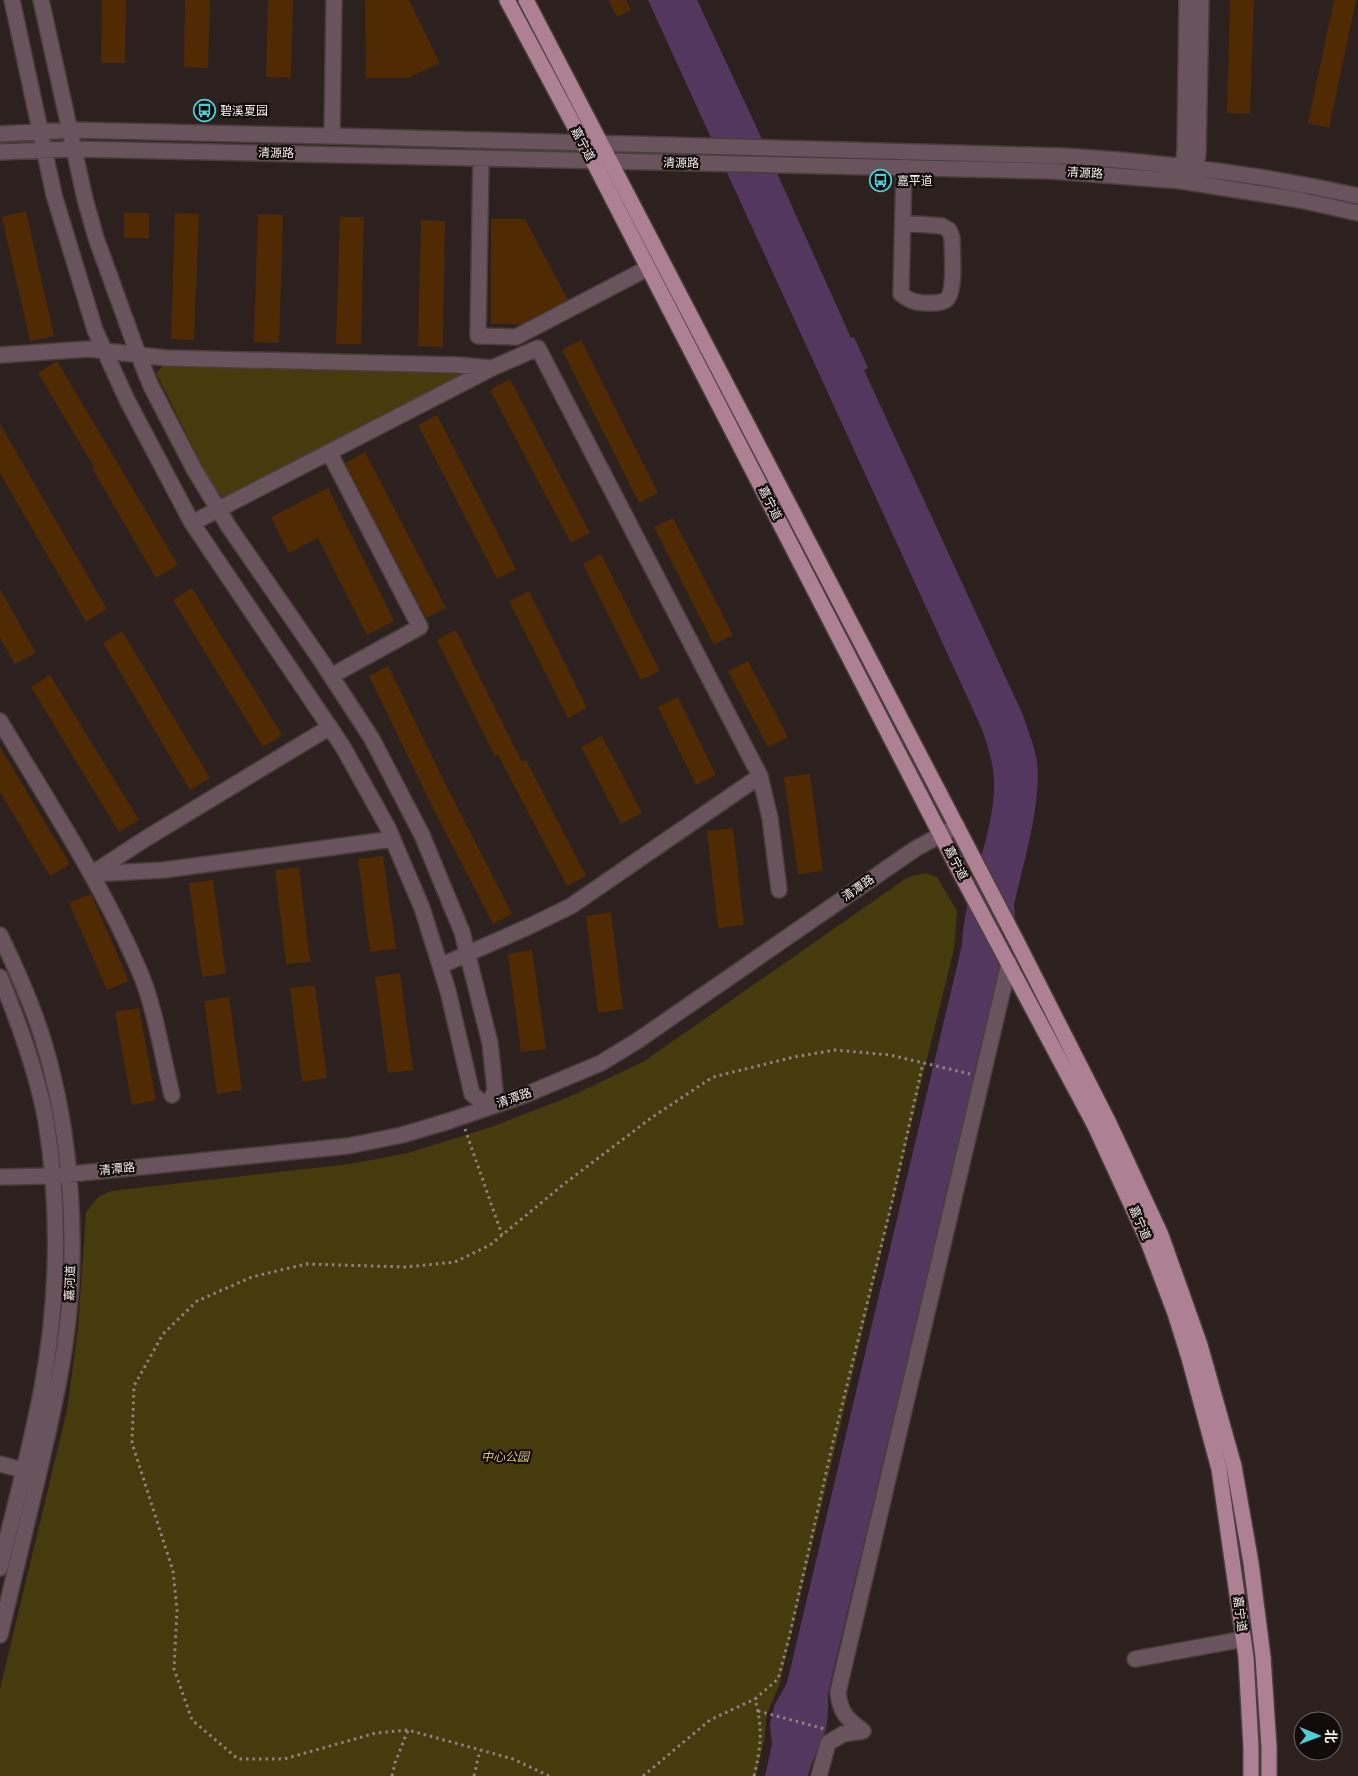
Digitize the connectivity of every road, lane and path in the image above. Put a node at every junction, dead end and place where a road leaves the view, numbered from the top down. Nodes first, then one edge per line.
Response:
1 (12, 0) edge
2 (42, 0) edge
3 (334, 0) edge
4 (507, 0) edge
5 (526, 0) edge
6 (1188, 0) edge
7 (1201, 0) edge
8 (71, 130) junction
9 (41, 132) junction
10 (0, 134) edge
11 (332, 136) junction
12 (583, 142) junction
13 (599, 143) junction
14 (75, 149) junction
15 (44, 150) junction
16 (0, 152) edge
17 (481, 158) junction
18 (593, 161) junction
19 (610, 162) junction
20 (904, 167) junction
21 (1189, 174) junction
22 (1358, 196) edge
23 (1358, 213) edge
24 (903, 223) junction
25 (648, 268) junction
26 (104, 350) junction
27 (138, 354) junction
28 (0, 355) edge
29 (492, 368) junction
30 (329, 452) junction
31 (218, 510) junction
32 (192, 524) junction
33 (331, 676) junction
34 (0, 721) edge
35 (330, 727) junction
36 (760, 776) junction
37 (957, 826) junction
38 (941, 834) junction
39 (393, 839) junction
40 (92, 874) junction
41 (779, 890) dead end
42 (0, 935) edge
43 (467, 954) junction
44 (1009, 963) junction
45 (440, 966) junction
46 (0, 977) edge
47 (923, 1063) junction
48 (982, 1078) junction
49 (172, 1095) dead end
50 (488, 1107) junction
51 (461, 1117) junction
52 (68, 1174) junction
53 (52, 1176) junction
54 (0, 1177) edge
55 (502, 1236) junction
56 (0, 1464) edge
57 (23, 1470) junction
58 (0, 1568) edge
59 (0, 1635) edge
60 (1244, 1639) junction
61 (1135, 1659) dead end
62 (755, 1699) junction
63 (758, 1710) junction
64 (408, 1730) junction
65 (843, 1734) junction
66 (480, 1750) junction
67 (392, 1776) edge
68 (474, 1776) edge
69 (549, 1776) edge
70 (643, 1776) edge
71 (754, 1776) edge
72 (819, 1776) edge
73 (1251, 1776) edge
74 (1268, 1776) edge

1 - 9 street
2 - 8 street
3 - 11 street
4 - 12 main road, 嘉宁道
5 - 13 main road, 嘉宁道
6 - 21 street
7 - 21 street
8 - 9 street, 清源路
8 - 11 street, 清源路
8 - 14 street
9 - 10 street, 清源路
9 - 15 street
11 - 12 street, 清源路
12 - 13 street, 清源路
12 - 18 main road, 嘉宁道
13 - 19 main road, 嘉宁道
13 - 21 street, 清源路
14 - 15 street, 清源路
14 - 17 street, 清源路
14 - 27 street
15 - 16 street, 清源路
15 - 26 street
17 - 18 street, 清源路
17 - 25 street
18 - 19 street, 清源路
18 - 25 main road, 嘉宁道
19 - 20 street, 清源路
19 - 37 main road, 嘉宁道
20 - 21 street, 清源路
20 - 24 street
21 - 22 street, 清源路
21 - 23 street, 清源路
24 - 24 street
25 - 38 main road, 嘉宁道
26 - 27 street
26 - 28 street
26 - 32 street
27 - 29 street
27 - 31 street
29 - 30 street
29 - 36 street
30 - 31 street
30 - 33 street
31 - 32 street
31 - 33 street
32 - 35 street
33 - 43 street
34 - 40 street
35 - 39 street
35 - 40 street
36 - 41 street
36 - 43 street
37 - 38 street, 清潭路
37 - 74 main road, 嘉宁道
38 - 44 main road, 嘉宁道
38 - 50 street, 清潭路
39 - 40 street
39 - 45 street
40 - 49 street
42 - 52 street, 嘉河道
43 - 45 street
43 - 50 street
44 - 48 street
44 - 60 main road, 嘉宁道
45 - 50 street
46 - 53 street, 嘉河道
47 - 48 path
47 - 55 path
47 - 62 path
48 - 65 street
50 - 51 street, 清潭路
51 - 52 street, 清潭路
51 - 55 path
52 - 53 street, 清潭路
52 - 59 street, 嘉河道
53 - 54 street, 清潭路
53 - 57 street, 嘉河道
55 - 64 path
56 - 57 street
57 - 58 street, 嘉河道
60 - 61 street
60 - 73 main road, 嘉宁道
62 - 63 path
62 - 70 path
63 - 65 path
63 - 71 path
64 - 66 path
64 - 67 path
65 - 72 street
66 - 68 path
66 - 69 path

